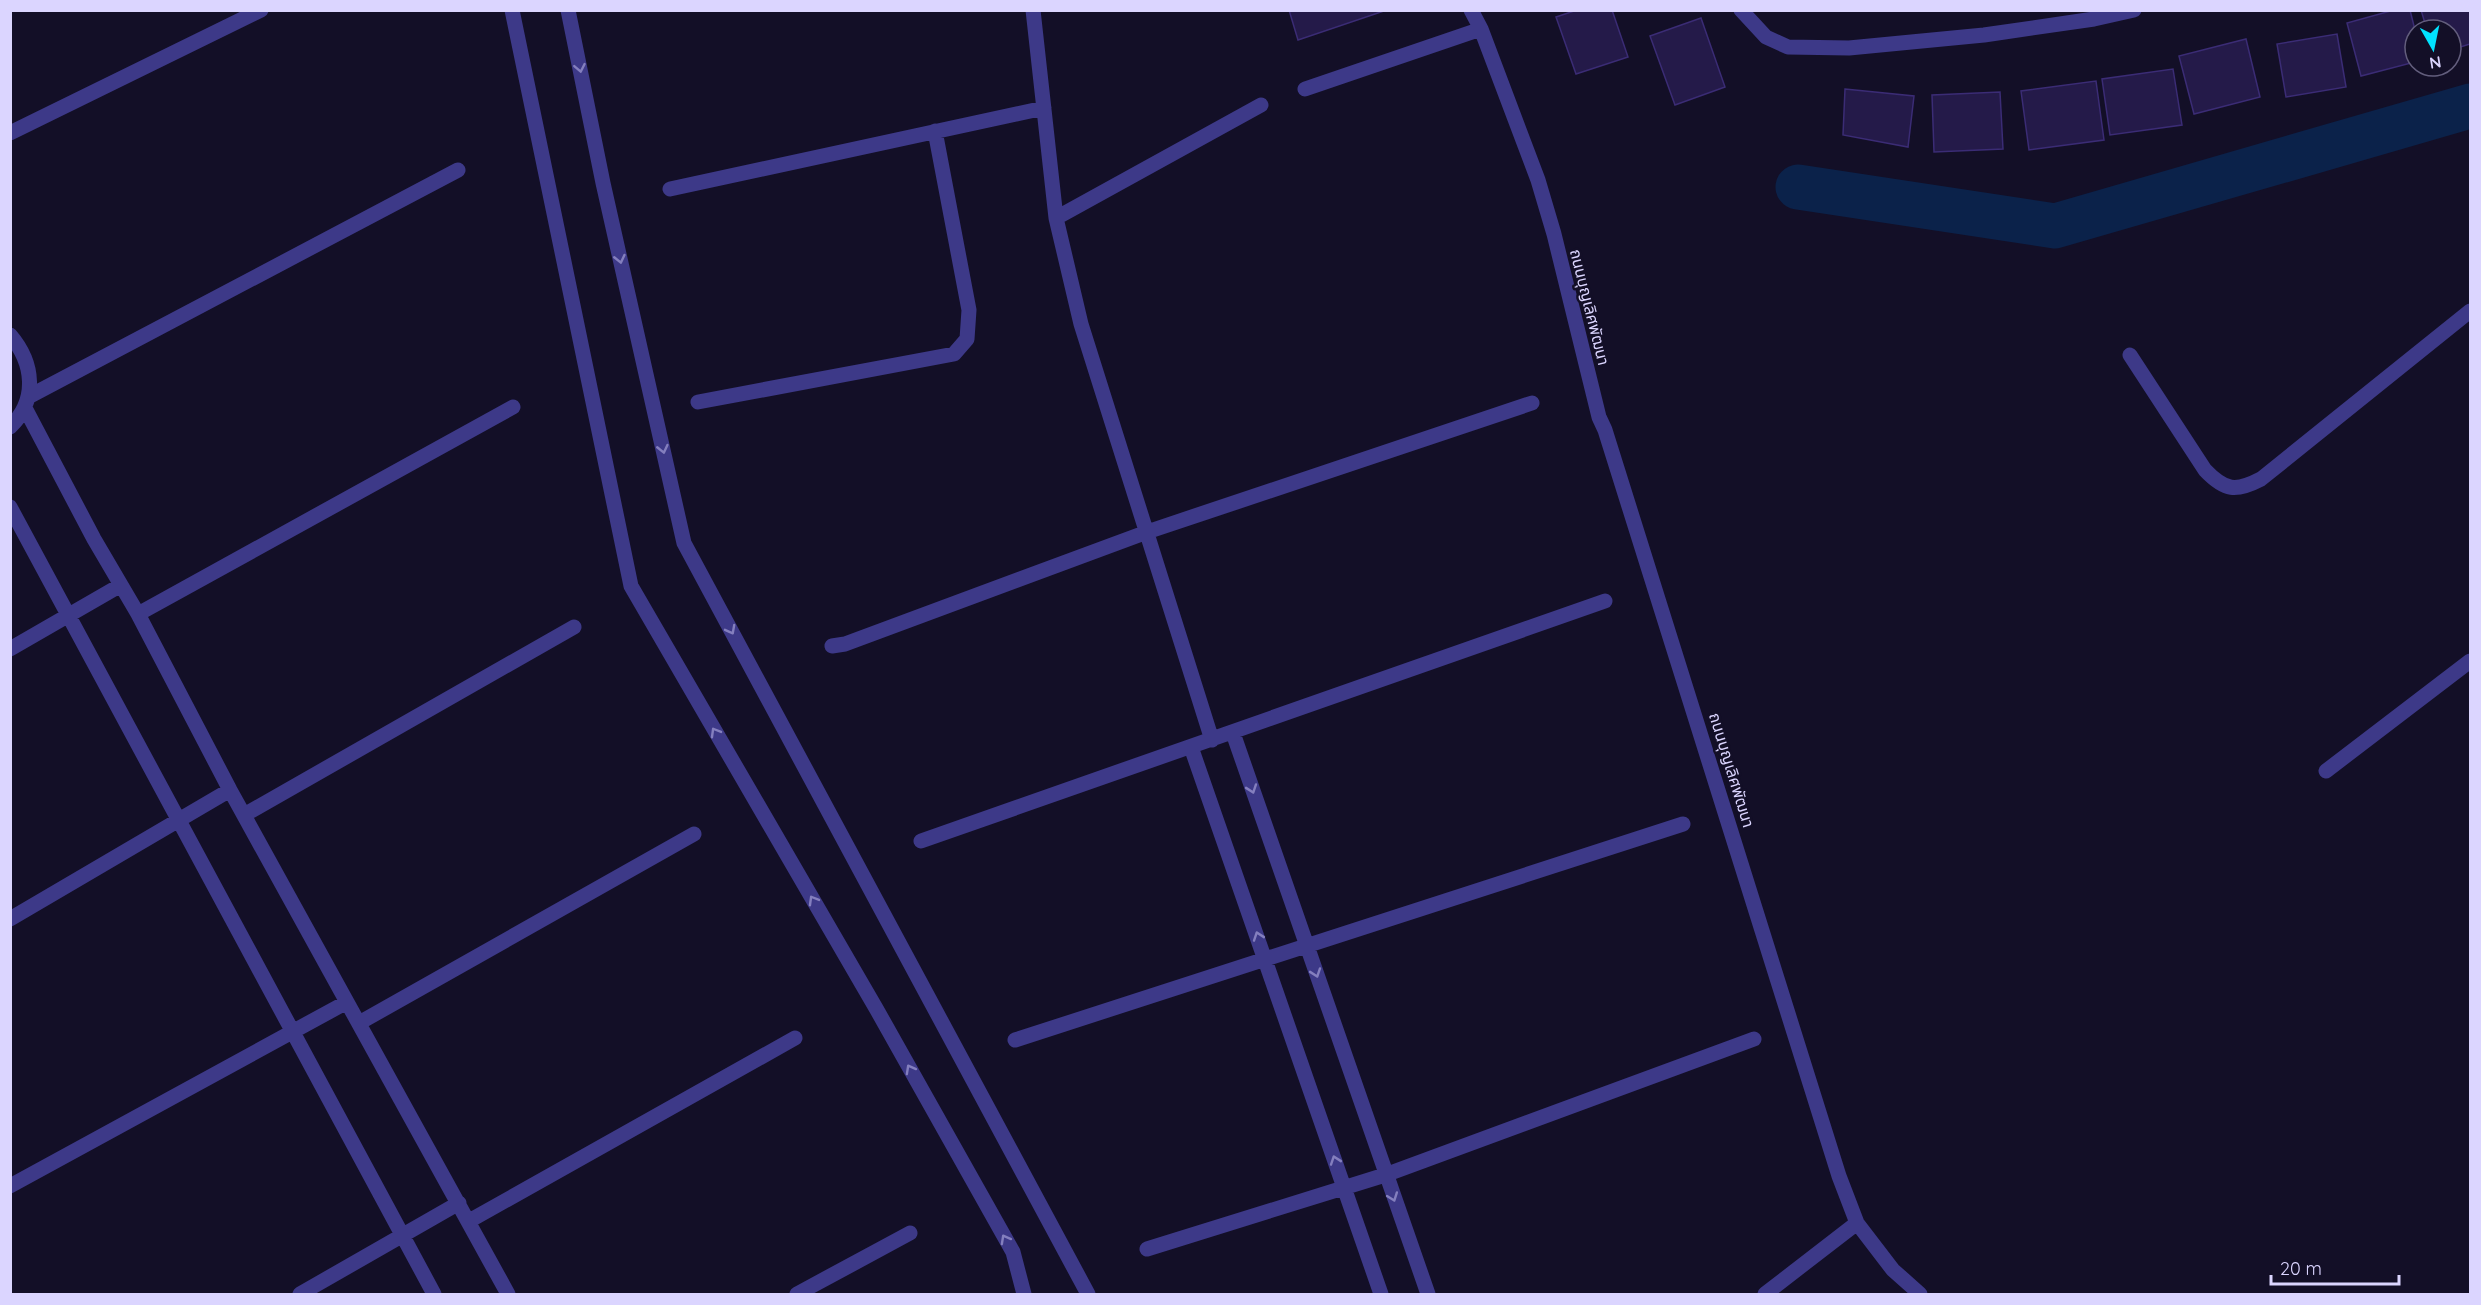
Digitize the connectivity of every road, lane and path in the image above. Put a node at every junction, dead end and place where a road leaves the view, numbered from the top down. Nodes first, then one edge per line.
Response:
1 (261, 10) edge
2 (512, 10) edge
3 (568, 10) edge
4 (1032, 10) edge
5 (1471, 10) edge
6 (1741, 10) edge
7 (2134, 10) edge
8 (1481, 29) junction
9 (1305, 89) dead end
10 (1261, 105) dead end
11 (1044, 108) junction
12 (935, 131) junction
13 (10, 133) edge
14 (458, 170) dead end
15 (670, 189) dead end
16 (1056, 218) junction
17 (2470, 311) edge
18 (10, 335) edge
19 (2130, 355) dead end
20 (698, 402) dead end
21 (26, 403) junction
22 (1532, 403) dead end
23 (513, 407) dead end
24 (10, 427) edge
25 (10, 507) edge
26 (1147, 532) junction
27 (121, 585) junction
28 (1605, 601) dead end
29 (138, 614) junction
30 (69, 616) junction
31 (574, 627) dead end
32 (832, 646) dead end
33 (10, 650) edge
34 (2470, 661) edge
35 (1233, 733) junction
36 (1212, 740) junction
37 (1191, 747) junction
38 (2326, 771) dead end
39 (230, 790) junction
40 (244, 815) junction
41 (179, 820) junction
42 (1683, 824) dead end
43 (694, 834) dead end
44 (921, 842) dead end
45 (10, 919) edge
46 (1306, 945) junction
47 (1266, 959) junction
48 (347, 1002) junction
49 (359, 1023) junction
50 (293, 1032) junction
51 (795, 1038) dead end
52 (1754, 1039) dead end
53 (1015, 1040) dead end
54 (1385, 1174) junction
55 (10, 1186) edge
56 (1345, 1188) junction
57 (459, 1203) junction
58 (469, 1221) junction
59 (1857, 1223) junction
60 (910, 1233) dead end
61 (402, 1236) junction
62 (1147, 1249) dead end
63 (300, 1294) edge
64 (434, 1294) edge
65 (508, 1294) edge
66 (797, 1294) edge
67 (1024, 1294) edge
68 (1088, 1294) edge
69 (1381, 1294) edge
70 (1428, 1294) edge
71 (1765, 1294) edge
72 (1920, 1294) edge

1 - 13 street
67 -> 2 street
3 -> 68 street
4 - 11 street
5 - 8 street, ถนนบุญเลิศพัฒนา
6 - 7 street
8 - 9 street
8 - 59 street, ถนนบุญเลิศพัฒนา
10 - 16 street
11 - 12 street
11 - 16 street
12 - 15 street
12 - 20 street
14 - 21 street
16 - 26 street
17 - 19 street
18 - 21 street
21 - 24 street
21 - 27 street
22 - 26 street
23 - 29 street
25 - 30 street
26 - 32 street
26 - 36 street
27 - 29 street
27 - 30 street
28 - 35 street
29 - 39 street
30 - 33 street
30 - 41 street
31 - 40 street
34 - 38 street
35 - 36 street
35 -> 46 street
36 - 37 street
37 - 44 street
47 -> 37 street
39 - 40 street
39 - 41 street
40 - 48 street
41 - 45 street
41 - 50 street
42 - 46 street
43 - 49 street
46 - 47 street
46 -> 54 street
47 - 53 street
56 -> 47 street
48 - 49 street
48 - 50 street
49 - 57 street
50 - 55 street
50 - 61 street
51 - 58 street
52 - 54 street
54 - 56 street
54 -> 70 street
56 - 62 street
56 - 69 street
57 - 58 street
57 - 61 street
58 - 65 street
59 - 71 street
59 - 72 street, ถนนบุญเลิศพัฒนา
60 - 66 street
61 - 63 street
61 - 64 street

